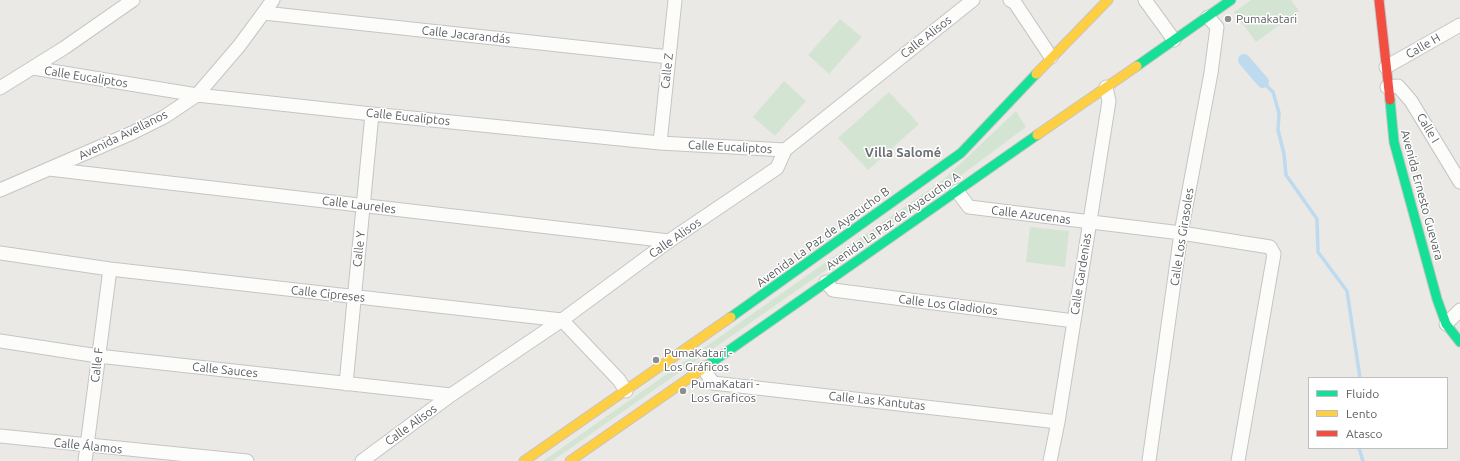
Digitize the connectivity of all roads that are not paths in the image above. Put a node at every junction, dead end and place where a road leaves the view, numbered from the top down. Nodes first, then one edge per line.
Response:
1 (132, 0) edge
2 (273, 0) edge
3 (675, 0) edge
4 (973, 0) edge
5 (1108, 0) edge
6 (1145, 0) edge
7 (1231, 0) edge
8 (1378, 0) edge
9 (1015, 1) edge
10 (264, 13) junction
11 (1208, 16) junction
12 (1459, 26) edge
13 (1174, 40) junction
14 (668, 57) junction
15 (1051, 57) junction
16 (1386, 67) junction
17 (33, 68) junction
18 (1106, 87) junction
19 (1387, 87) junction
20 (0, 88) edge
21 (197, 95) junction
22 (372, 114) junction
23 (660, 143) junction
24 (785, 150) junction
25 (49, 169) junction
26 (1460, 182) edge
27 (0, 190) edge
28 (957, 191) junction
29 (364, 205) junction
30 (1089, 222) junction
31 (1181, 233) junction
32 (669, 241) junction
33 (0, 253) edge
34 (110, 269) junction
35 (826, 282) junction
36 (354, 297) junction
37 (1460, 310) edge
38 (562, 320) junction
39 (1074, 321) junction
40 (1446, 324) junction
41 (0, 341) edge
42 (1460, 342) edge
43 (98, 356) junction
44 (703, 368) junction
45 (346, 384) junction
46 (626, 391) junction
47 (451, 395) junction
48 (1058, 422) junction
49 (0, 436) edge
50 (87, 446) junction
51 (85, 461) edge
52 (247, 461) edge
53 (362, 461) edge
54 (524, 461) edge
55 (572, 461) edge
56 (1050, 461) edge
57 (1149, 461) edge
58 (1238, 461) edge

1 - 17 street
2 - 10 street, Avenida Avellanos
3 - 14 street, Calle Z
4 - 24 street, Calle Alisos
5 - 15 main road, Avenida La Paz de Ayacucho B
6 - 13 street
7 - 11 main road, Avenida La Paz de Ayacucho A
8 - 16 main road, Avenida Ernesto Guevara
9 - 15 street
10 - 14 street, Calle Jacarandás
10 - 21 street, Avenida Avellanos
11 - 13 main road, Avenida La Paz de Ayacucho A
11 - 31 street, Calle Los Girasoles
12 - 16 street, Calle H
13 - 18 main road, Avenida La Paz de Ayacucho A
14 - 23 street, Calle Z
15 - 46 main road, Avenida La Paz de Ayacucho B
16 - 19 main road, Avenida Ernesto Guevara
17 - 20 street
17 - 21 street, Calle Eucaliptos
18 - 28 main road, Avenida La Paz de Ayacucho A
18 - 30 street, Calle Gardenias
19 - 26 street, Calle I
19 - 40 main road, Avenida Ernesto Guevara
21 - 22 street, Calle Eucaliptos
21 - 25 street, Avenida Avellanos
22 - 23 street, Calle Eucaliptos
22 - 29 street, Calle Y
23 - 24 street, Calle Eucaliptos
24 - 32 street, Calle Alisos
25 - 27 street, Avenida Avellanos
25 - 29 street, Calle Laureles
28 - 30 street, Calle Azucenas
28 - 35 main road, Avenida La Paz de Ayacucho A
29 - 32 street, Calle Laureles
29 - 36 street, Calle Y
30 - 31 street, Calle Azucenas
30 - 39 street, Calle Gardenias
31 - 57 street, Calle Los Girasoles
31 - 58 street, Calle Azucenas
32 - 38 street, Calle Alisos
33 - 34 street, Calle Cipreses
34 - 36 street, Calle Cipreses
34 - 43 street, Calle F
35 - 39 street, Calle Los Gladiolos
35 - 44 main road, Avenida La Paz de Ayacucho A
36 - 38 street, Calle Cipreses
36 - 45 street, Calle Y
37 - 40 street
38 - 46 street
38 - 47 street, Calle Alisos
39 - 48 street, Calle Gardenias
40 - 42 main road, Avenida Ernesto Guevara
41 - 43 street, Calle Sauces
43 - 45 street, Calle Sauces
43 - 50 street, Calle F
44 - 48 street, Calle Las Kantutas
44 - 55 main road, Avenida La Paz de Ayacucho A
45 - 47 street, Calle Sauces
46 - 54 main road, Avenida La Paz de Ayacucho B
47 - 53 street, Calle Alisos
48 - 56 street, Calle Gardenias
49 - 50 street, Calle Álamos
50 - 51 street, Calle F
50 - 52 street, Calle Álamos

